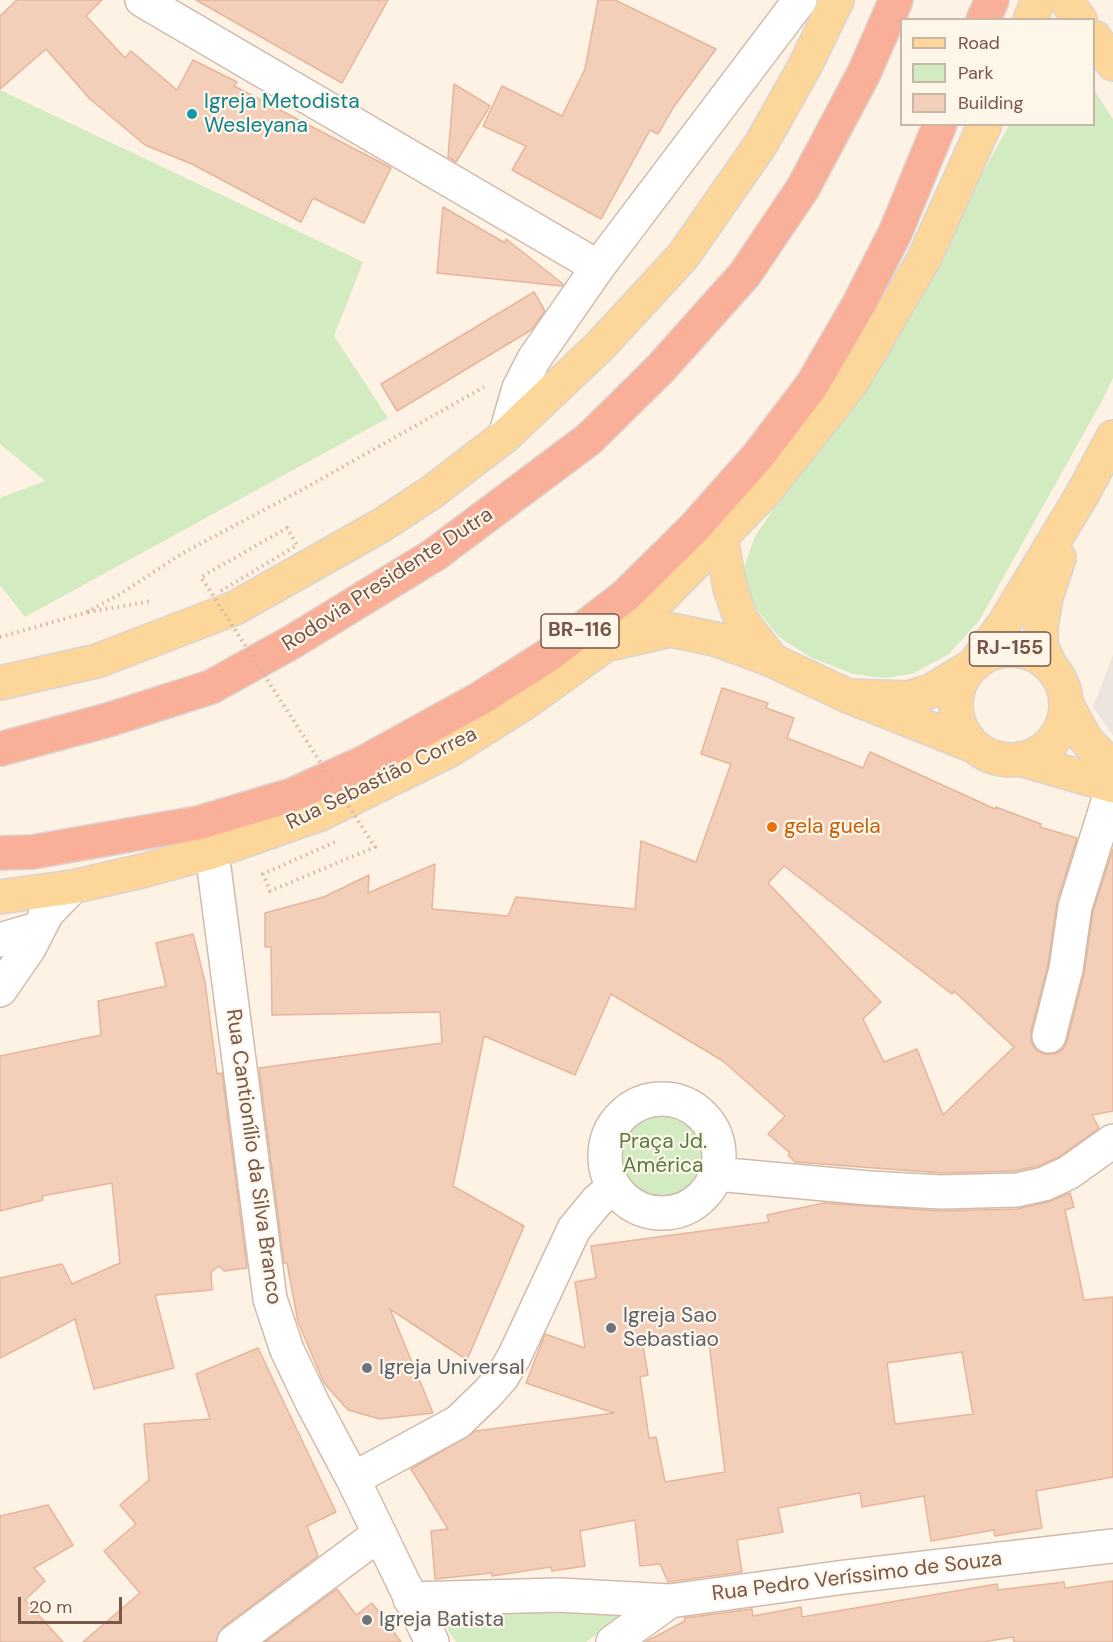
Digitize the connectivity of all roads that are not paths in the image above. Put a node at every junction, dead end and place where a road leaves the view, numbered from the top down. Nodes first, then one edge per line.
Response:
1 (142, 0) edge
2 (800, 0) edge
3 (837, 0) edge
4 (896, 0) edge
5 (992, 0) edge
6 (1038, 0) edge
7 (1066, 0) edge
8 (985, 18) edge
9 (1031, 18) edge
10 (1079, 18) edge
11 (1095, 38) edge
12 (1113, 64) edge
13 (939, 126) edge
14 (984, 126) edge
15 (598, 267) junction
16 (505, 436) junction
17 (1113, 437) edge
18 (1082, 495) junction
19 (721, 538) junction
20 (604, 646) junction
21 (774, 662) junction
22 (1048, 663) junction
23 (974, 664) junction
24 (0, 683) edge
25 (848, 696) junction
26 (1067, 705) junction
27 (974, 746) junction
28 (0, 749) edge
29 (1020, 759) junction
30 (1113, 768) edge
31 (1113, 786) edge
32 (212, 852) junction
33 (0, 853) edge
34 (72, 887) junction
35 (0, 897) edge
36 (37, 929) junction
37 (0, 940) edge
38 (0, 990) edge
39 (1049, 1036) dead end
40 (1113, 1141) edge
41 (716, 1174) junction
42 (614, 1187) junction
43 (352, 1479) junction
44 (378, 1535) junction
45 (1113, 1546) edge
46 (410, 1599) junction
47 (670, 1601) junction
48 (234, 1642) edge
49 (432, 1642) edge
50 (613, 1642) edge

1 - 15 street
2 - 15 street
3 - 16 main road
4 - 28 highway, Rodovia Presidente Dutra
5 - 8 highway
6 - 9 main road
7 - 10 main road
11 - 12 main road
13 - 33 highway, BR-116
14 - 19 main road, Rua Sebastião Correa
15 - 16 street
16 - 24 main road
17 - 18 main road
18 - 22 main road
18 - 23 main road
19 - 20 main road, Rua Sebastião Correa
19 - 21 main road
20 - 21 main road, RJ-155
20 - 32 main road, Rua Sebastião Correa
21 - 25 main road, RJ-155
22 - 23 main road, RJ-155
22 - 26 main road, RJ-155
23 - 25 main road, RJ-155
23 - 27 main road, RJ-155
25 - 27 main road, RJ-155
26 - 29 main road
26 - 30 main road, RJ-155
27 - 29 main road, RJ-155
29 - 31 main road, RJ-155
31 - 39 street
32 - 34 main road, Rua Sebastião Correa
32 - 43 street, Rua Cantionílio da Silva Branco
34 - 35 main road, Rua Sebastião Correa
34 - 36 street
36 - 37 street
36 - 38 street
40 - 41 street
41 - 42 street
41 - 42 street
42 - 43 street
43 - 44 street, Rua Cantionílio da Silva Branco
44 - 46 street, Rua Cantionílio da Silva Branco
44 - 48 street
45 - 47 street, Rua Pedro Veríssimo de Souza
46 - 47 street
46 - 49 street, Rua Cantionílio da Silva Branco
47 - 50 street, Rua Pedro Veríssimo de Souza

